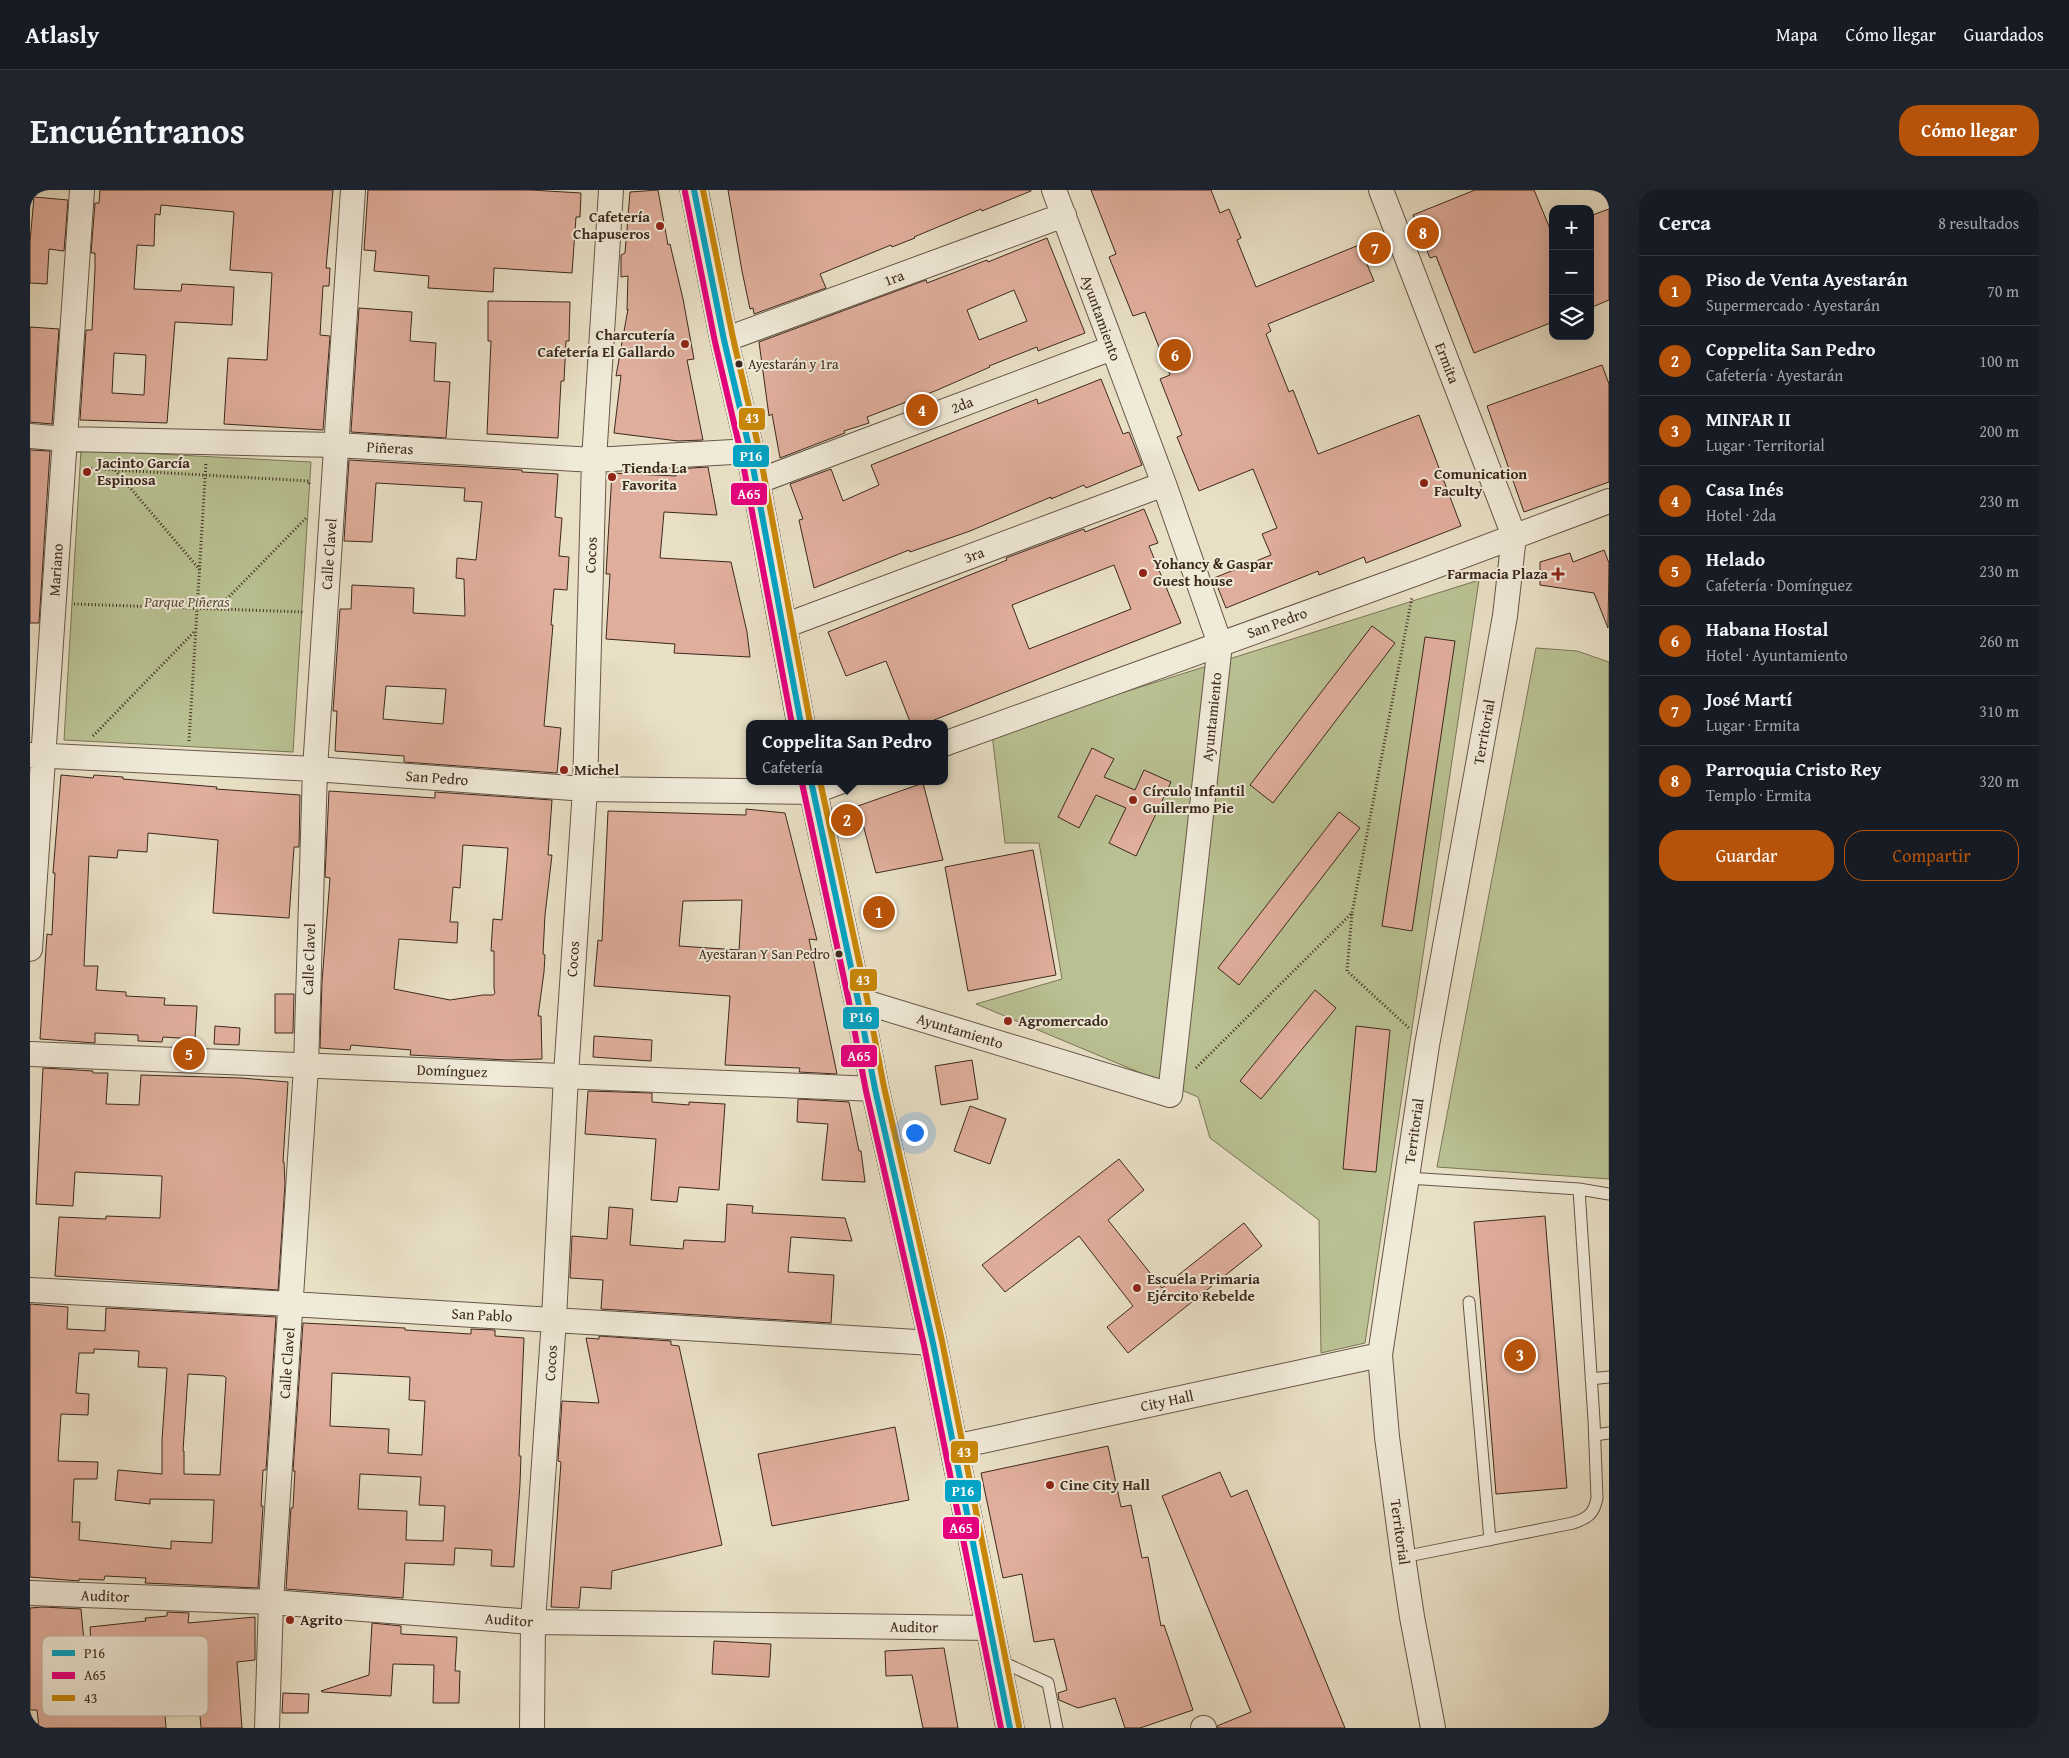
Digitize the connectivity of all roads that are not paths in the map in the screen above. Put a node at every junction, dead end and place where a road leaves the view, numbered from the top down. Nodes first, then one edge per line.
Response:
1 (82, 190) edge
2 (353, 190) edge
3 (611, 190) edge
4 (694, 190) edge
5 (1054, 190) edge
6 (1381, 190) edge
7 (1064, 215) junction
8 (724, 340) junction
9 (1112, 348) junction
10 (30, 436) edge
11 (66, 439) junction
12 (336, 444) junction
13 (750, 451) junction
14 (594, 460) junction
15 (756, 482) junction
16 (1164, 484) junction
17 (1609, 501) edge
18 (1514, 536) junction
19 (784, 626) junction
20 (1220, 644) junction
21 (800, 720) edge
22 (948, 743) edge
23 (36, 755) edge
24 (315, 769) junction
25 (812, 786) edge
26 (585, 789) junction
27 (30, 949) edge
28 (858, 1000) junction
29 (30, 1054) edge
30 (306, 1067) junction
31 (566, 1075) junction
32 (874, 1089) junction
33 (1407, 1178) junction
34 (1579, 1190) junction
35 (1609, 1194) edge
36 (30, 1290) edge
37 (1469, 1302) dead end
38 (291, 1304) junction
39 (554, 1320) junction
40 (933, 1343) junction
41 (1380, 1356) junction
42 (1609, 1377) edge
43 (1591, 1379) junction
44 (1609, 1433) edge
45 (1595, 1435) junction
46 (954, 1447) junction
47 (1490, 1540) junction
48 (1403, 1557) junction
49 (30, 1593) edge
50 (271, 1602) junction
51 (533, 1622) junction
52 (989, 1628) junction
53 (996, 1659) junction
54 (267, 1728) edge
55 (532, 1728) edge
56 (1010, 1728) edge
57 (1056, 1728) edge
58 (1433, 1728) edge

1 - 11 street, Mariano
2 - 12 street, Calle Clavel
3 - 14 street, Cocos
4 - 8 main road
5 - 7 street, Ayuntamiento
6 - 18 street, Ermita
7 - 8 street, 1ra
7 - 9 street, Ayuntamiento
8 - 13 main road
9 - 15 street, 2da
9 - 16 street, Ayuntamiento
10 - 11 street, Piñeras
11 - 12 street, Piñeras
11 - 23 street, Mariano
12 - 14 street, Piñeras
12 - 24 street, Calle Clavel
13 - 14 street, Piñeras
13 - 15 main road
14 - 26 street, Cocos
15 - 19 main road
16 - 19 street, 3ra
16 - 20 street, Ayuntamiento
17 - 18 street, San Pedro
18 - 20 street, San Pedro
18 - 33 street, Territorial
19 - 21 main road
20 - 22 street, San Pedro
20 - 28 street, Ayuntamiento
23 - 24 street, San Pedro
23 - 27 street, Mariano
24 - 26 street, San Pedro
24 - 30 street, Calle Clavel
25 - 26 street, San Pedro
25 - 28 main road
26 - 31 street, Cocos
28 - 32 main road
29 - 30 street, Domínguez
30 - 31 street, Domínguez
30 - 38 street, Calle Clavel
31 - 32 street, Domínguez
31 - 39 street, Cocos
32 - 40 main road
33 - 34 lane
33 - 41 street, Territorial
34 - 35 lane
34 - 43 lane
36 - 38 street, San Pablo
37 - 47 lane
38 - 39 street, San Pablo
38 - 50 street, Calle Clavel
39 - 40 street, San Pablo
39 - 51 street, Cocos
40 - 46 main road
41 - 46 street, City Hall
41 - 48 street, Territorial
42 - 43 lane
43 - 45 lane
44 - 45 lane
45 - 47 lane
46 - 52 main road
47 - 48 lane
48 - 58 street, Territorial
49 - 50 street, Auditor
50 - 51 street, Auditor
50 - 54 street, Calle Clavel
51 - 52 street, Auditor
51 - 55 street, Cocos
52 - 53 main road
53 - 56 main road
53 - 57 lane

